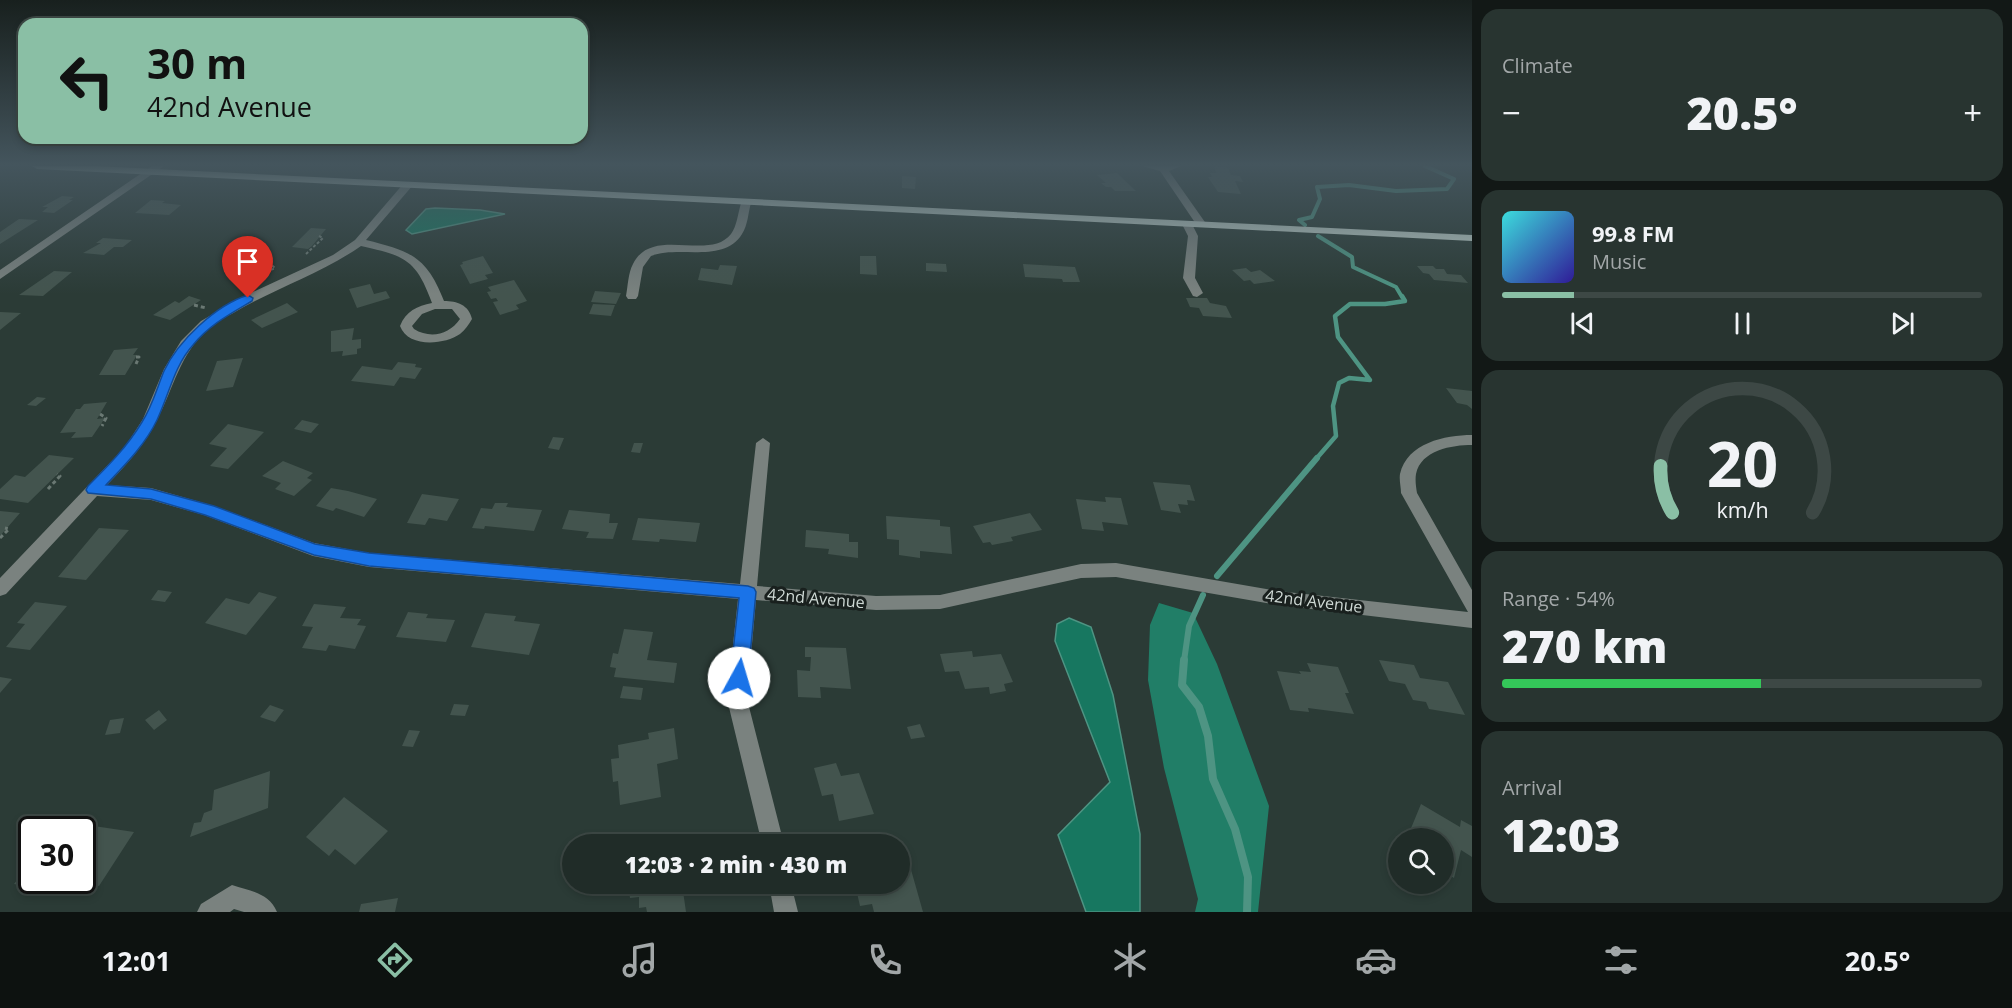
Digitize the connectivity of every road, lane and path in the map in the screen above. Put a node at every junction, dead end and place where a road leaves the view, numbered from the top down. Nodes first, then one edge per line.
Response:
1 (94, 209) edge
2 (388, 209) edge
3 (744, 209) edge
4 (877, 209) edge
5 (1191, 209) edge
6 (1187, 224) junction
7 (1202, 225) junction
8 (319, 236) dead end
9 (1472, 238) edge
10 (359, 242) junction
11 (306, 254) dead end
12 (269, 263) dead end
13 (0, 275) edge
14 (245, 276) dead end
15 (1197, 293) dead end
16 (632, 296) dead end
17 (439, 305) dead end
18 (136, 357) dead end
19 (136, 364) dead end
20 (100, 414) dead end
21 (102, 426) dead end
22 (1472, 440) edge
23 (764, 442) dead end
24 (57, 474) dead end
25 (48, 489) dead end
26 (93, 490) junction
27 (5, 528) dead end
28 (0, 538) edge
29 (0, 590) edge
30 (748, 592) junction
31 (1472, 606) edge
32 (1472, 620) edge
33 (770, 834) edge
34 (782, 894) edge
35 (209, 912) edge
36 (265, 912) edge
37 (786, 912) edge

1 - 13 street
2 - 10 street
3 - 16 street
4 - 6 main road
5 - 7 street
6 - 7 main road
6 - 15 street
7 - 9 main road
8 - 11 path
10 - 17 street
10 - 26 street
12 - 14 path
18 - 19 path
20 - 21 path
22 - 31 street
23 - 30 street
24 - 25 path
26 - 29 street
26 - 30 street, 42nd Avenue
27 - 28 path
30 - 32 street, 42nd Avenue
30 - 33 street
34 - 37 street
35 - 36 street

